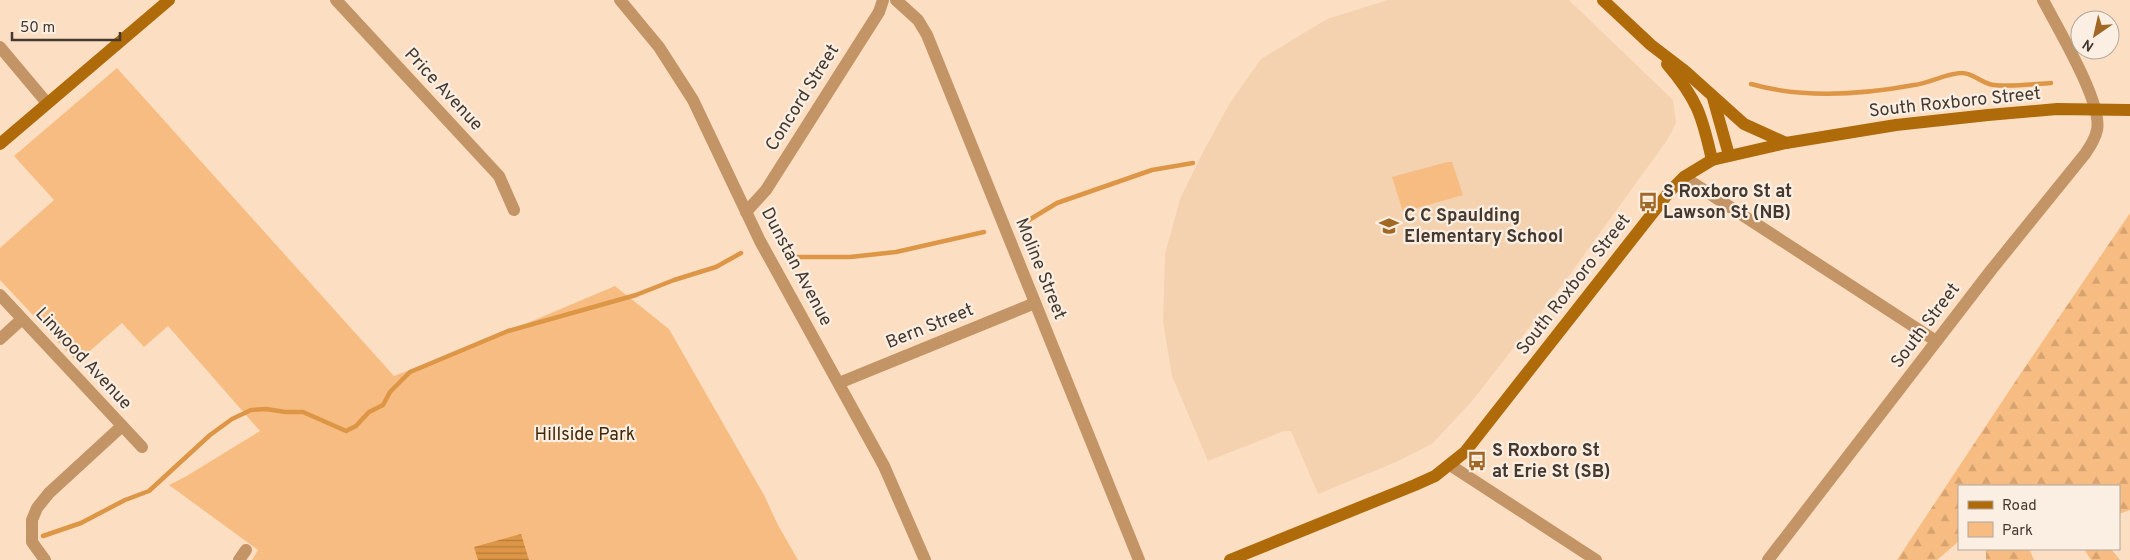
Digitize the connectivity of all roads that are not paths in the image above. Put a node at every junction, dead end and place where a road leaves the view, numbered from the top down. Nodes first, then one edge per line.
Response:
1 (169, 0) edge
2 (336, 0) edge
3 (620, 0) edge
4 (883, 0) edge
5 (896, 0) edge
6 (1604, 0) edge
7 (2043, 0) edge
8 (1651, 45) junction
9 (0, 47) edge
10 (1713, 98) junction
11 (47, 103) junction
12 (2096, 108) junction
13 (2130, 110) edge
14 (1786, 143) junction
15 (0, 144) edge
16 (1729, 155) junction
17 (1712, 160) junction
18 (1684, 177) junction
19 (514, 210) dead end
20 (746, 212) junction
21 (0, 295) edge
22 (1035, 303) junction
23 (22, 319) junction
24 (0, 339) edge
25 (1936, 341) junction
26 (838, 383) junction
27 (122, 426) junction
28 (142, 447) dead end
29 (1450, 465) junction
30 (45, 560) edge
31 (925, 560) edge
32 (1139, 560) edge
33 (1230, 560) edge
34 (1596, 560) edge
35 (1768, 560) edge

1 - 11 street
2 - 19 street, Price Avenue
3 - 20 street, Dunstan Avenue
4 - 20 street, Concord Street
5 - 22 street, Moline Street
6 - 8 street
7 - 12 street
8 - 10 street
8 - 17 street
9 - 11 street
10 - 14 street
10 - 16 street
11 - 15 street
12 - 13 street, South Roxboro Street
12 - 14 street, South Roxboro Street
12 - 25 street, South Street
14 - 16 street, South Roxboro Street
16 - 17 street, South Roxboro Street
17 - 18 street, South Roxboro Street
18 - 25 street
18 - 29 street, South Roxboro Street
20 - 26 street, Dunstan Avenue
21 - 23 street, Linwood Avenue
22 - 26 street, Bern Street
22 - 32 street, Moline Street
23 - 24 street
23 - 27 street, Linwood Avenue
25 - 35 street, South Street
26 - 31 street, Dunstan Avenue
27 - 28 street, Linwood Avenue
27 - 30 street
29 - 33 street, South Roxboro Street
29 - 34 street

